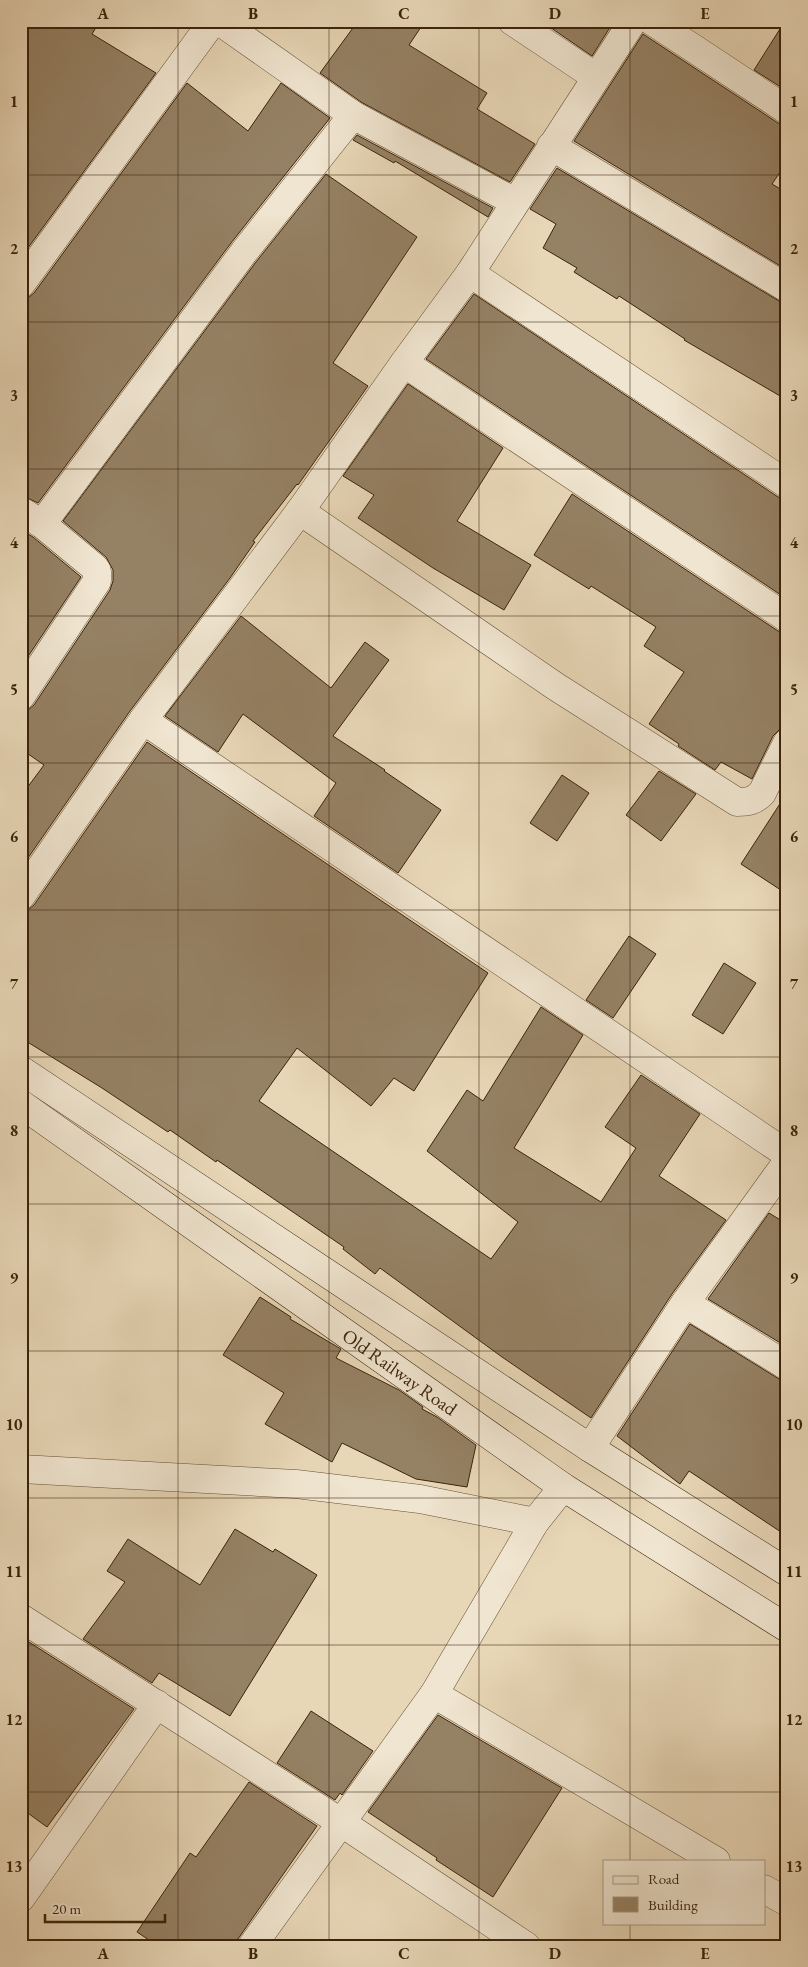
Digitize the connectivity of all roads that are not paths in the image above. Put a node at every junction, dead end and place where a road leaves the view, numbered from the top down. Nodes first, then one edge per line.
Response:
1 (213, 21) edge
2 (219, 21) edge
3 (512, 21) edge
4 (633, 21) edge
5 (652, 21) edge
6 (596, 77) junction
7 (787, 110) edge
8 (354, 115) junction
9 (551, 146) junction
10 (515, 202) junction
11 (25, 270) edge
12 (470, 273) junction
13 (787, 288) edge
14 (404, 363) junction
15 (787, 484) edge
16 (300, 511) junction
17 (32, 518) edge
18 (787, 618) edge
19 (21, 696) edge
20 (143, 720) junction
21 (785, 750) edge
22 (21, 896) edge
23 (21, 1070) edge
24 (21, 1104) edge
25 (787, 1154) edge
26 (787, 1162) edge
27 (685, 1303) junction
28 (787, 1366) edge
29 (590, 1448) junction
30 (21, 1469) edge
31 (564, 1487) junction
32 (535, 1522) junction
33 (787, 1572) edge
34 (21, 1618) edge
35 (787, 1628) edge
36 (434, 1694) junction
37 (157, 1704) junction
38 (342, 1823) junction
39 (714, 1860) edge
40 (766, 1890) edge
41 (21, 1898) edge
42 (787, 1902) edge
43 (252, 1946) edge
44 (526, 1946) edge

1 - 11 street
2 - 8 street
3 - 6 street
4 - 6 street
5 - 7 street
6 - 9 street
8 - 10 street
8 - 17 street
9 - 10 street
9 - 13 street
10 - 12 street
12 - 14 street
12 - 15 street
14 - 16 street
14 - 18 street
16 - 20 street
16 - 21 street
17 - 19 street
20 - 22 street
20 - 25 street
23 - 29 street
24 - 31 street, Old Railway Road
26 - 27 street
27 - 28 street
27 - 29 street
29 - 33 street
30 - 32 street
31 - 32 street
31 - 35 street, Old Railway Road
32 - 36 street
34 - 37 street
36 - 38 street
36 - 39 street
37 - 38 street
37 - 41 street
38 - 43 street
38 - 44 street
40 - 42 street

